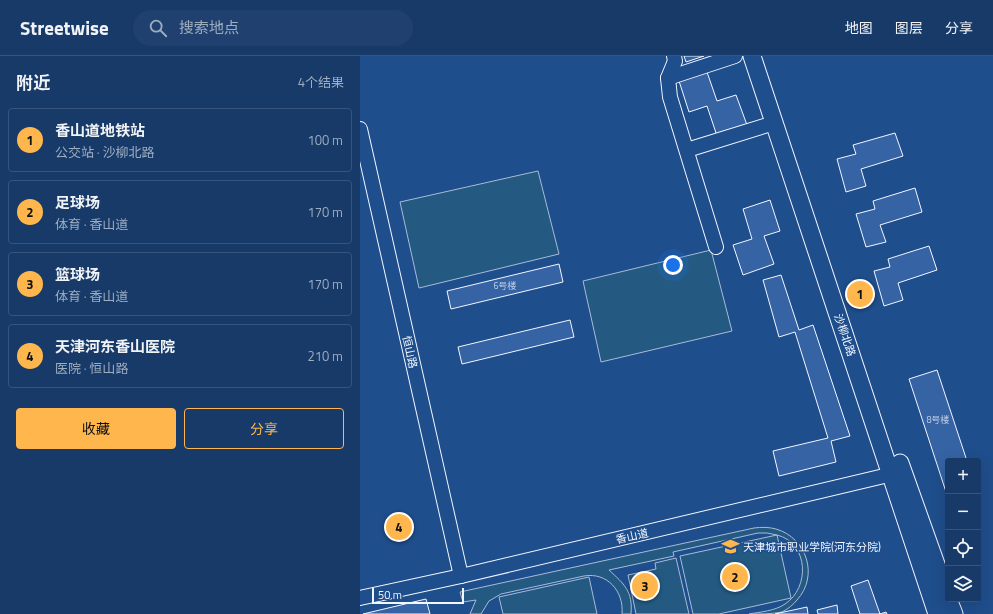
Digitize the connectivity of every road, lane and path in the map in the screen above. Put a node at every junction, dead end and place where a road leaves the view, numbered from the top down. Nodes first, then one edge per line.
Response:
1 (674, 56) edge
2 (734, 56) edge
3 (752, 56) edge
4 (764, 56) edge
5 (668, 78) junction
6 (774, 123) junction
7 (360, 129) edge
8 (687, 150) junction
9 (716, 247) dead end
10 (897, 471) junction
11 (460, 573) junction
12 (945, 591) edge
13 (360, 592) edge
14 (360, 598) edge
15 (949, 602) edge
16 (937, 614) edge
17 (954, 614) edge

1 - 5 street
2 - 5 street
3 - 6 main road, 沙柳北路
4 - 10 main road, 沙柳北路
5 - 8 street
6 - 8 street
6 - 10 main road, 沙柳北路
7 - 11 street, 恒山路
8 - 9 street
10 - 11 street, 香山道
10 - 12 main road, 沙柳北路
10 - 16 main road, 沙柳北路
11 - 13 street, 香山道
11 - 14 street, 香山道
15 - 17 main road, 沙柳北路

